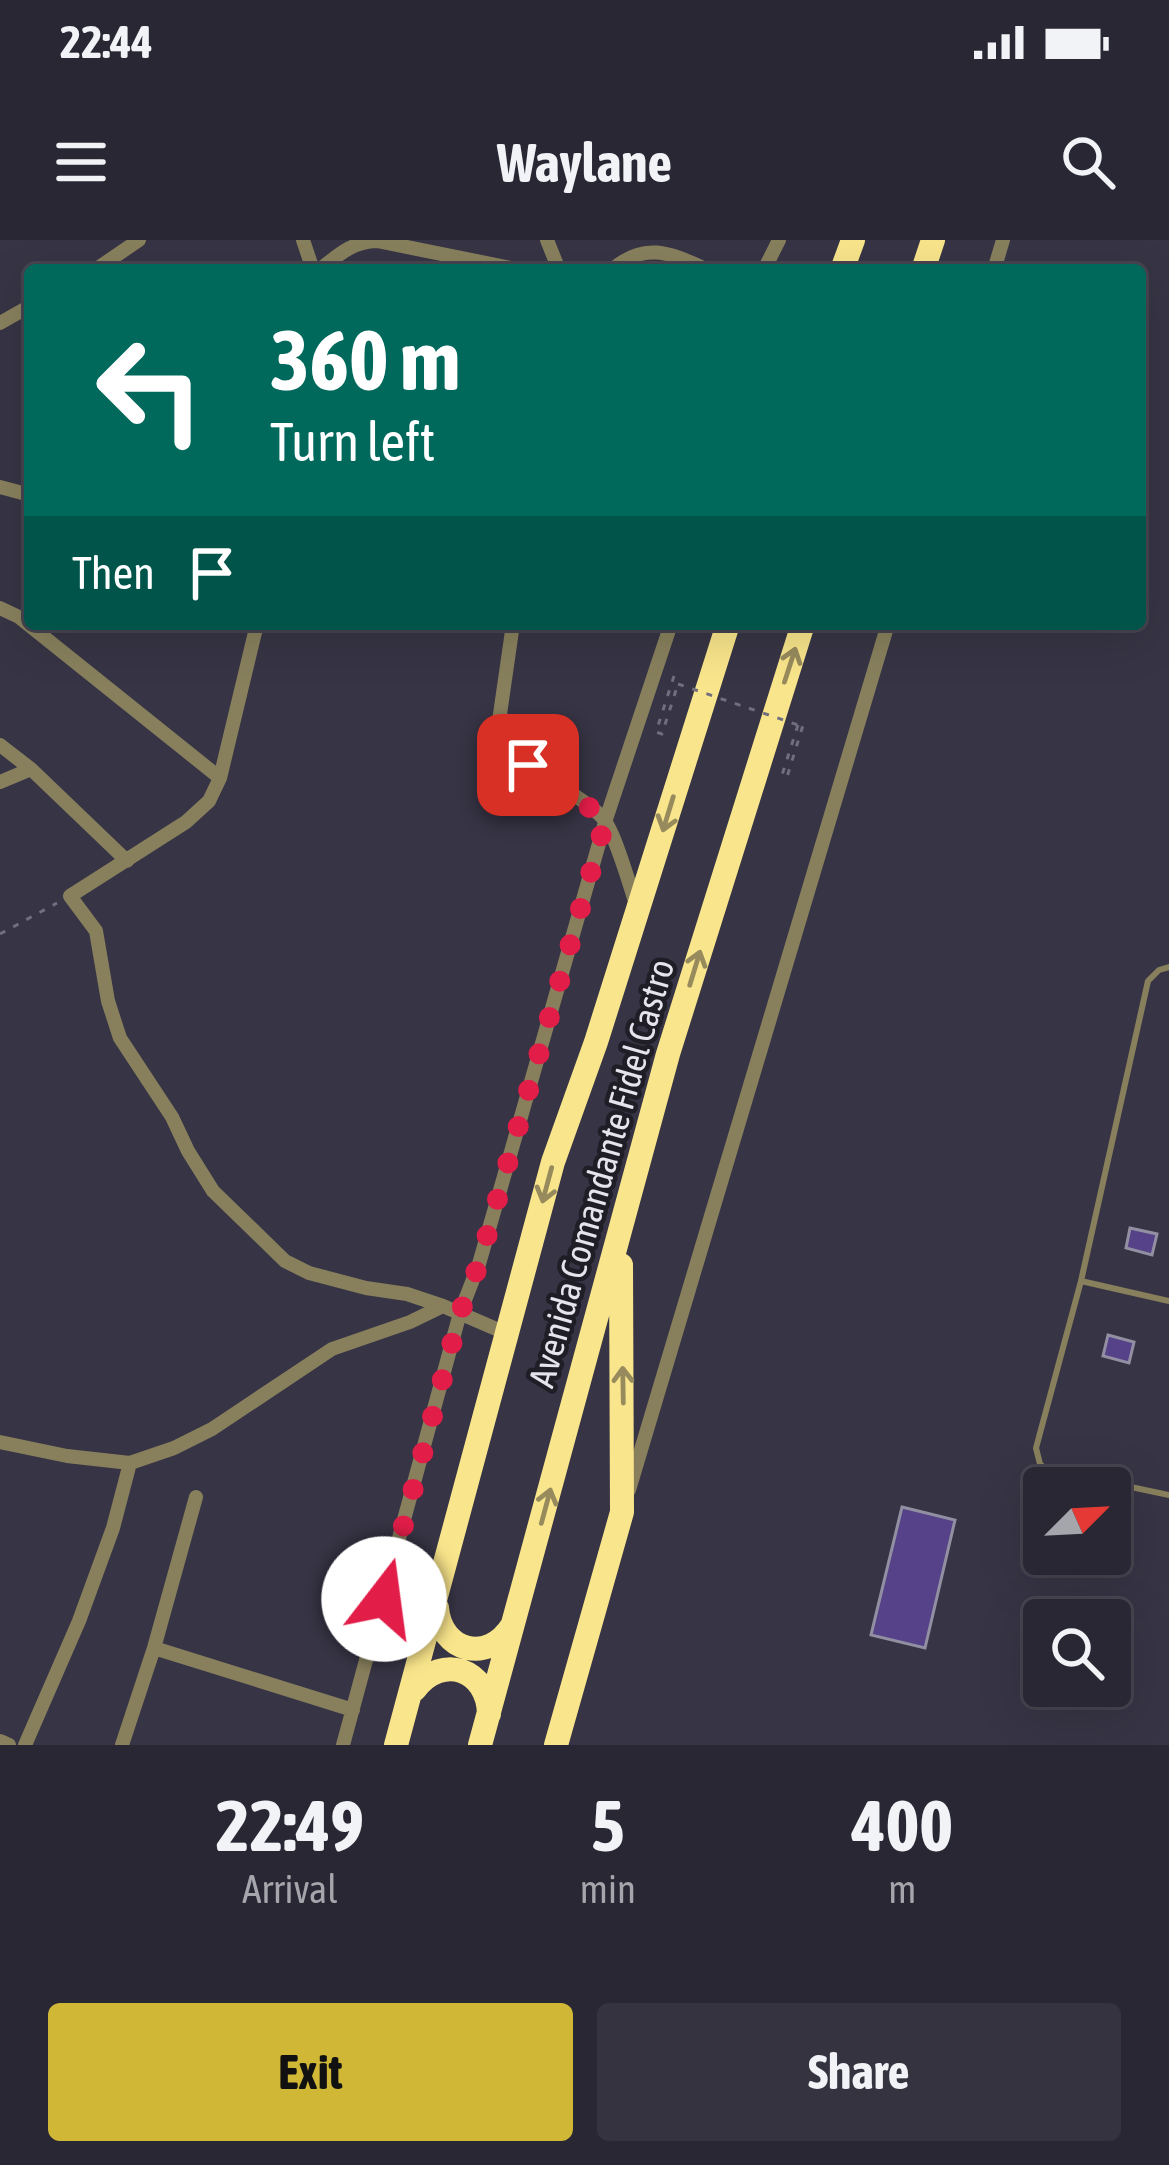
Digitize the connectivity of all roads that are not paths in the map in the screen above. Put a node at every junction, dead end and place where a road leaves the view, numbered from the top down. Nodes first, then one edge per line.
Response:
1 (139, 240) edge
2 (104, 264) edge
3 (325, 264) edge
4 (494, 264) edge
5 (619, 264) edge
6 (694, 264) edge
7 (36, 630) edge
8 (256, 630) edge
9 (512, 630) edge
10 (669, 630) edge
11 (726, 630) edge
12 (801, 630) edge
13 (886, 630) edge
14 (0, 745) edge
15 (31, 769) junction
16 (220, 778) junction
17 (0, 782) edge
18 (606, 819) junction
19 (127, 861) junction
20 (638, 909) junction
21 (1169, 967) edge
22 (621, 1237) junction
23 (1082, 1282) junction
24 (1169, 1301) edge
25 (442, 1306) junction
26 (460, 1313) junction
27 (508, 1334) junction
28 (0, 1442) edge
29 (130, 1463) junction
30 (1169, 1495) edge
31 (196, 1497) dead end
32 (622, 1512) junction
33 (438, 1597) junction
34 (515, 1618) junction
35 (154, 1648) junction
36 (411, 1696) junction
37 (353, 1710) junction
38 (488, 1718) junction
39 (0, 1741) edge
40 (9, 1745) edge
41 (25, 1745) edge
42 (122, 1745) edge
43 (343, 1745) edge
44 (397, 1745) edge
45 (480, 1745) edge
46 (556, 1745) edge

1 - 2 street
3 - 4 street
5 - 6 street
7 - 16 street
8 - 16 street
9 - 18 street
10 - 18 street
11 -> 20 highway, Avenida Comandante Fidel Castro
22 -> 12 highway, Avenida Comandante Fidel Castro
13 - 32 street
14 - 15 street
15 - 17 street
15 - 19 street
16 - 19 street
18 - 20 street
18 - 26 street
19 - 25 street
20 -> 27 highway, Avenida Comandante Fidel Castro
21 - 23 lane
32 -> 22 highway
34 -> 22 highway, Avenida Comandante Fidel Castro
23 - 24 lane
23 - 30 lane
25 - 26 street
25 - 29 street
26 - 27 street
26 - 37 street
27 - 33 highway, Avenida Comandante Fidel Castro
28 - 29 street
29 - 41 street
31 - 35 street
32 - 46 highway
33 - 34 highway
33 - 36 highway, Avenida Comandante Fidel Castro
34 - 38 highway, Avenida Comandante Fidel Castro
35 - 37 street
35 - 42 street
36 - 38 highway
36 - 44 highway, Avenida Comandante Fidel Castro
37 - 43 street
38 - 45 highway, Avenida Comandante Fidel Castro
39 - 40 street

